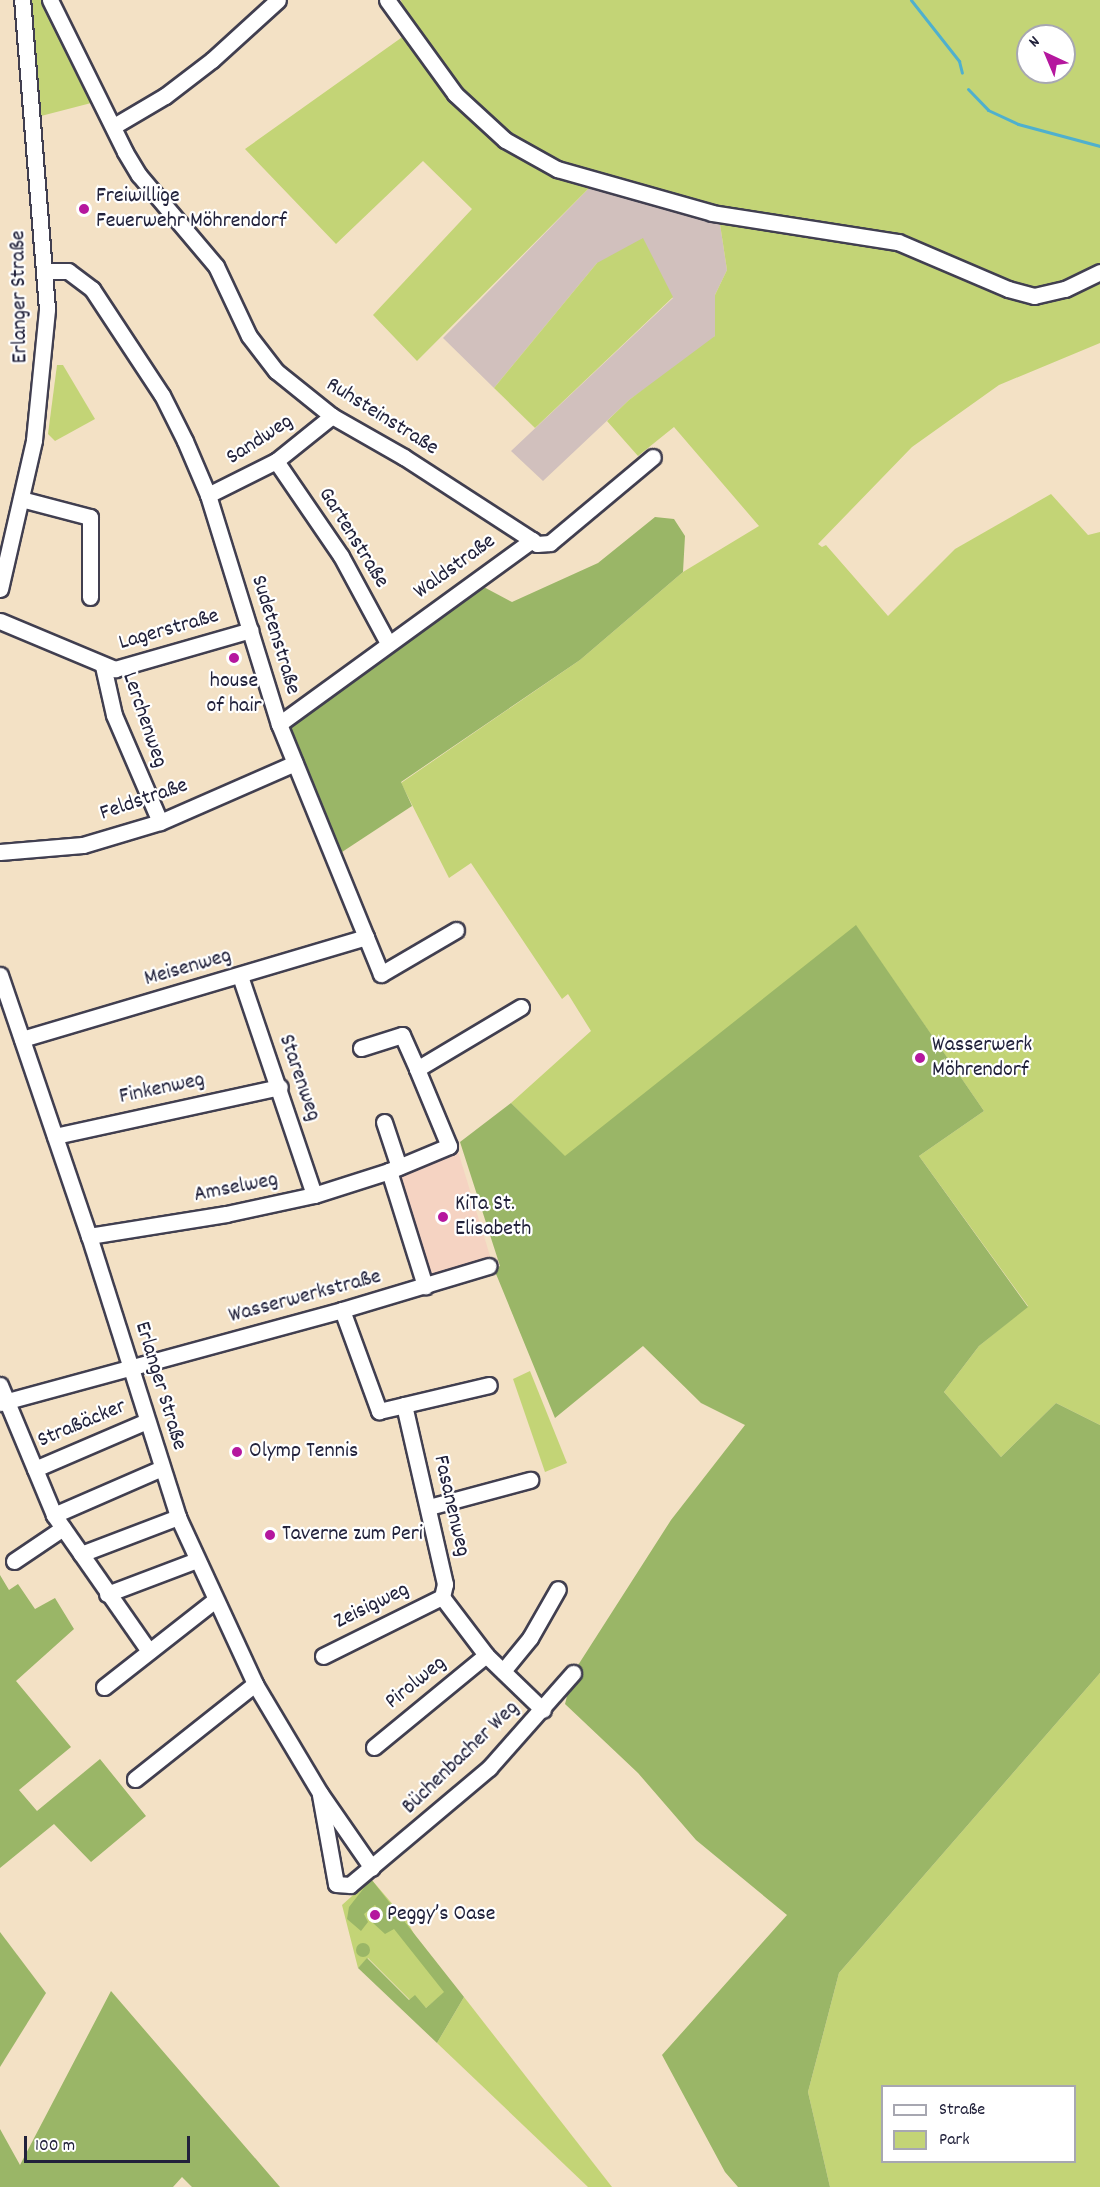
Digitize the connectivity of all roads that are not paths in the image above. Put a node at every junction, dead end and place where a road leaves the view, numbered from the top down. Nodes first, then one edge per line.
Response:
1 (22, 0) edge
2 (50, 0) edge
3 (278, 0) edge
4 (387, 0) edge
5 (114, 126) junction
6 (46, 271) junction
7 (1100, 272) edge
8 (332, 416) junction
9 (653, 457) dead end
10 (276, 461) junction
11 (208, 495) junction
12 (21, 499) junction
13 (532, 540) junction
14 (0, 589) edge
15 (90, 597) dead end
16 (0, 621) edge
17 (251, 630) junction
18 (388, 643) junction
19 (103, 666) junction
20 (279, 724) junction
21 (296, 763) junction
22 (160, 822) junction
23 (0, 852) edge
24 (456, 930) dead end
25 (366, 937) junction
26 (0, 975) edge
27 (240, 976) junction
28 (521, 1006) dead end
29 (6, 1012) edge
30 (22, 1039) junction
31 (362, 1048) dead end
32 (417, 1070) junction
33 (280, 1087) junction
34 (384, 1122) dead end
35 (55, 1136) junction
36 (394, 1169) junction
37 (314, 1195) junction
38 (89, 1236) junction
39 (489, 1266) dead end
40 (425, 1286) junction
41 (342, 1311) junction
42 (132, 1369) junction
43 (0, 1385) edge
44 (489, 1385) dead end
45 (3, 1402) edge
46 (404, 1405) junction
47 (147, 1421) junction
48 (162, 1468) junction
49 (35, 1469) junction
50 (530, 1480) dead end
51 (429, 1507) junction
52 (54, 1515) junction
53 (178, 1517) junction
54 (63, 1528) junction
55 (81, 1554) junction
56 (197, 1560) junction
57 (14, 1561) dead end
58 (558, 1589) dead end
59 (107, 1594) junction
60 (442, 1597) junction
61 (214, 1600) junction
62 (149, 1651) junction
63 (486, 1655) junction
64 (322, 1656) dead end
65 (503, 1671) junction
66 (573, 1673) dead end
67 (255, 1684) junction
68 (104, 1686) dead end
69 (543, 1710) junction
70 (374, 1747) dead end
71 (135, 1779) dead end
72 (320, 1793) junction
73 (372, 1868) junction

1 - 6 street, Erlanger Straße
2 - 5 street, Ruhsteinstraße
3 - 5 street
4 - 7 street
5 - 8 street, Ruhsteinstraße
6 - 11 street, Sudetenstraße
6 - 12 street, Erlanger Straße
8 - 10 street, Sandweg
8 - 13 street, Ruhsteinstraße
9 - 13 street, Waldstraße
10 - 11 street, Sandweg
10 - 18 street, Gartenstraße
11 - 17 street, Sudetenstraße
12 - 14 street, Erlanger Straße
12 - 15 street
13 - 18 street, Waldstraße
16 - 19 street, Lagerstraße
17 - 19 street, Lagerstraße
17 - 20 street, Sudetenstraße
18 - 20 street, Waldstraße
19 - 22 street, Lerchenweg
20 - 21 street, Sudetenstraße
21 - 22 street, Feldstraße
21 - 25 street, Sudetenstraße
22 - 23 street, Feldstraße
24 - 25 street, Sudetenstraße
25 - 27 street, Meisenweg
26 - 29 street, Erlanger Straße
27 - 30 street, Meisenweg
27 - 33 street, Starenweg
28 - 32 street
29 - 30 street, Erlanger Straße
30 - 35 street, Erlanger Straße
31 - 32 street, Amselweg
32 - 36 street, Amselweg
33 - 35 street, Finkenweg
33 - 37 street, Starenweg
34 - 36 street
35 - 38 street, Erlanger Straße
36 - 37 street, Amselweg
36 - 40 street
37 - 38 street, Amselweg
38 - 42 street, Erlanger Straße
39 - 40 street, Wasserwerkstraße
40 - 41 street, Wasserwerkstraße
41 - 42 street, Wasserwerkstraße
41 - 46 street
42 - 45 street, Wasserwerkstraße
42 - 47 street, Erlanger Straße
43 - 45 street, Straßäcker
44 - 46 street
45 - 49 street, Straßäcker
46 - 51 street, Fasanenweg
47 - 48 street, Erlanger Straße
47 - 49 street, Straßäcker
48 - 52 street
48 - 53 street, Erlanger Straße
49 - 52 street, Straßäcker
50 - 51 street
51 - 60 street, Fasanenweg
52 - 54 street, Straßäcker
53 - 55 street
53 - 56 street, Erlanger Straße
54 - 55 street, Straßäcker
54 - 57 street
55 - 59 street, Straßäcker
56 - 59 street
56 - 61 street, Erlanger Straße
58 - 65 street
59 - 62 street, Straßäcker
60 - 63 street
60 - 64 street, Zeisigweg
61 - 62 street
61 - 67 street, Erlanger Straße
62 - 68 street
63 - 65 street
63 - 70 street, Pirolweg
65 - 69 street
66 - 69 street, Büchenbacher Weg
67 - 71 street
67 - 72 street, Erlanger Straße
69 - 73 street, Büchenbacher Weg
72 - 73 street, Erlanger Straße
72 - 73 street, Erlanger Straße

